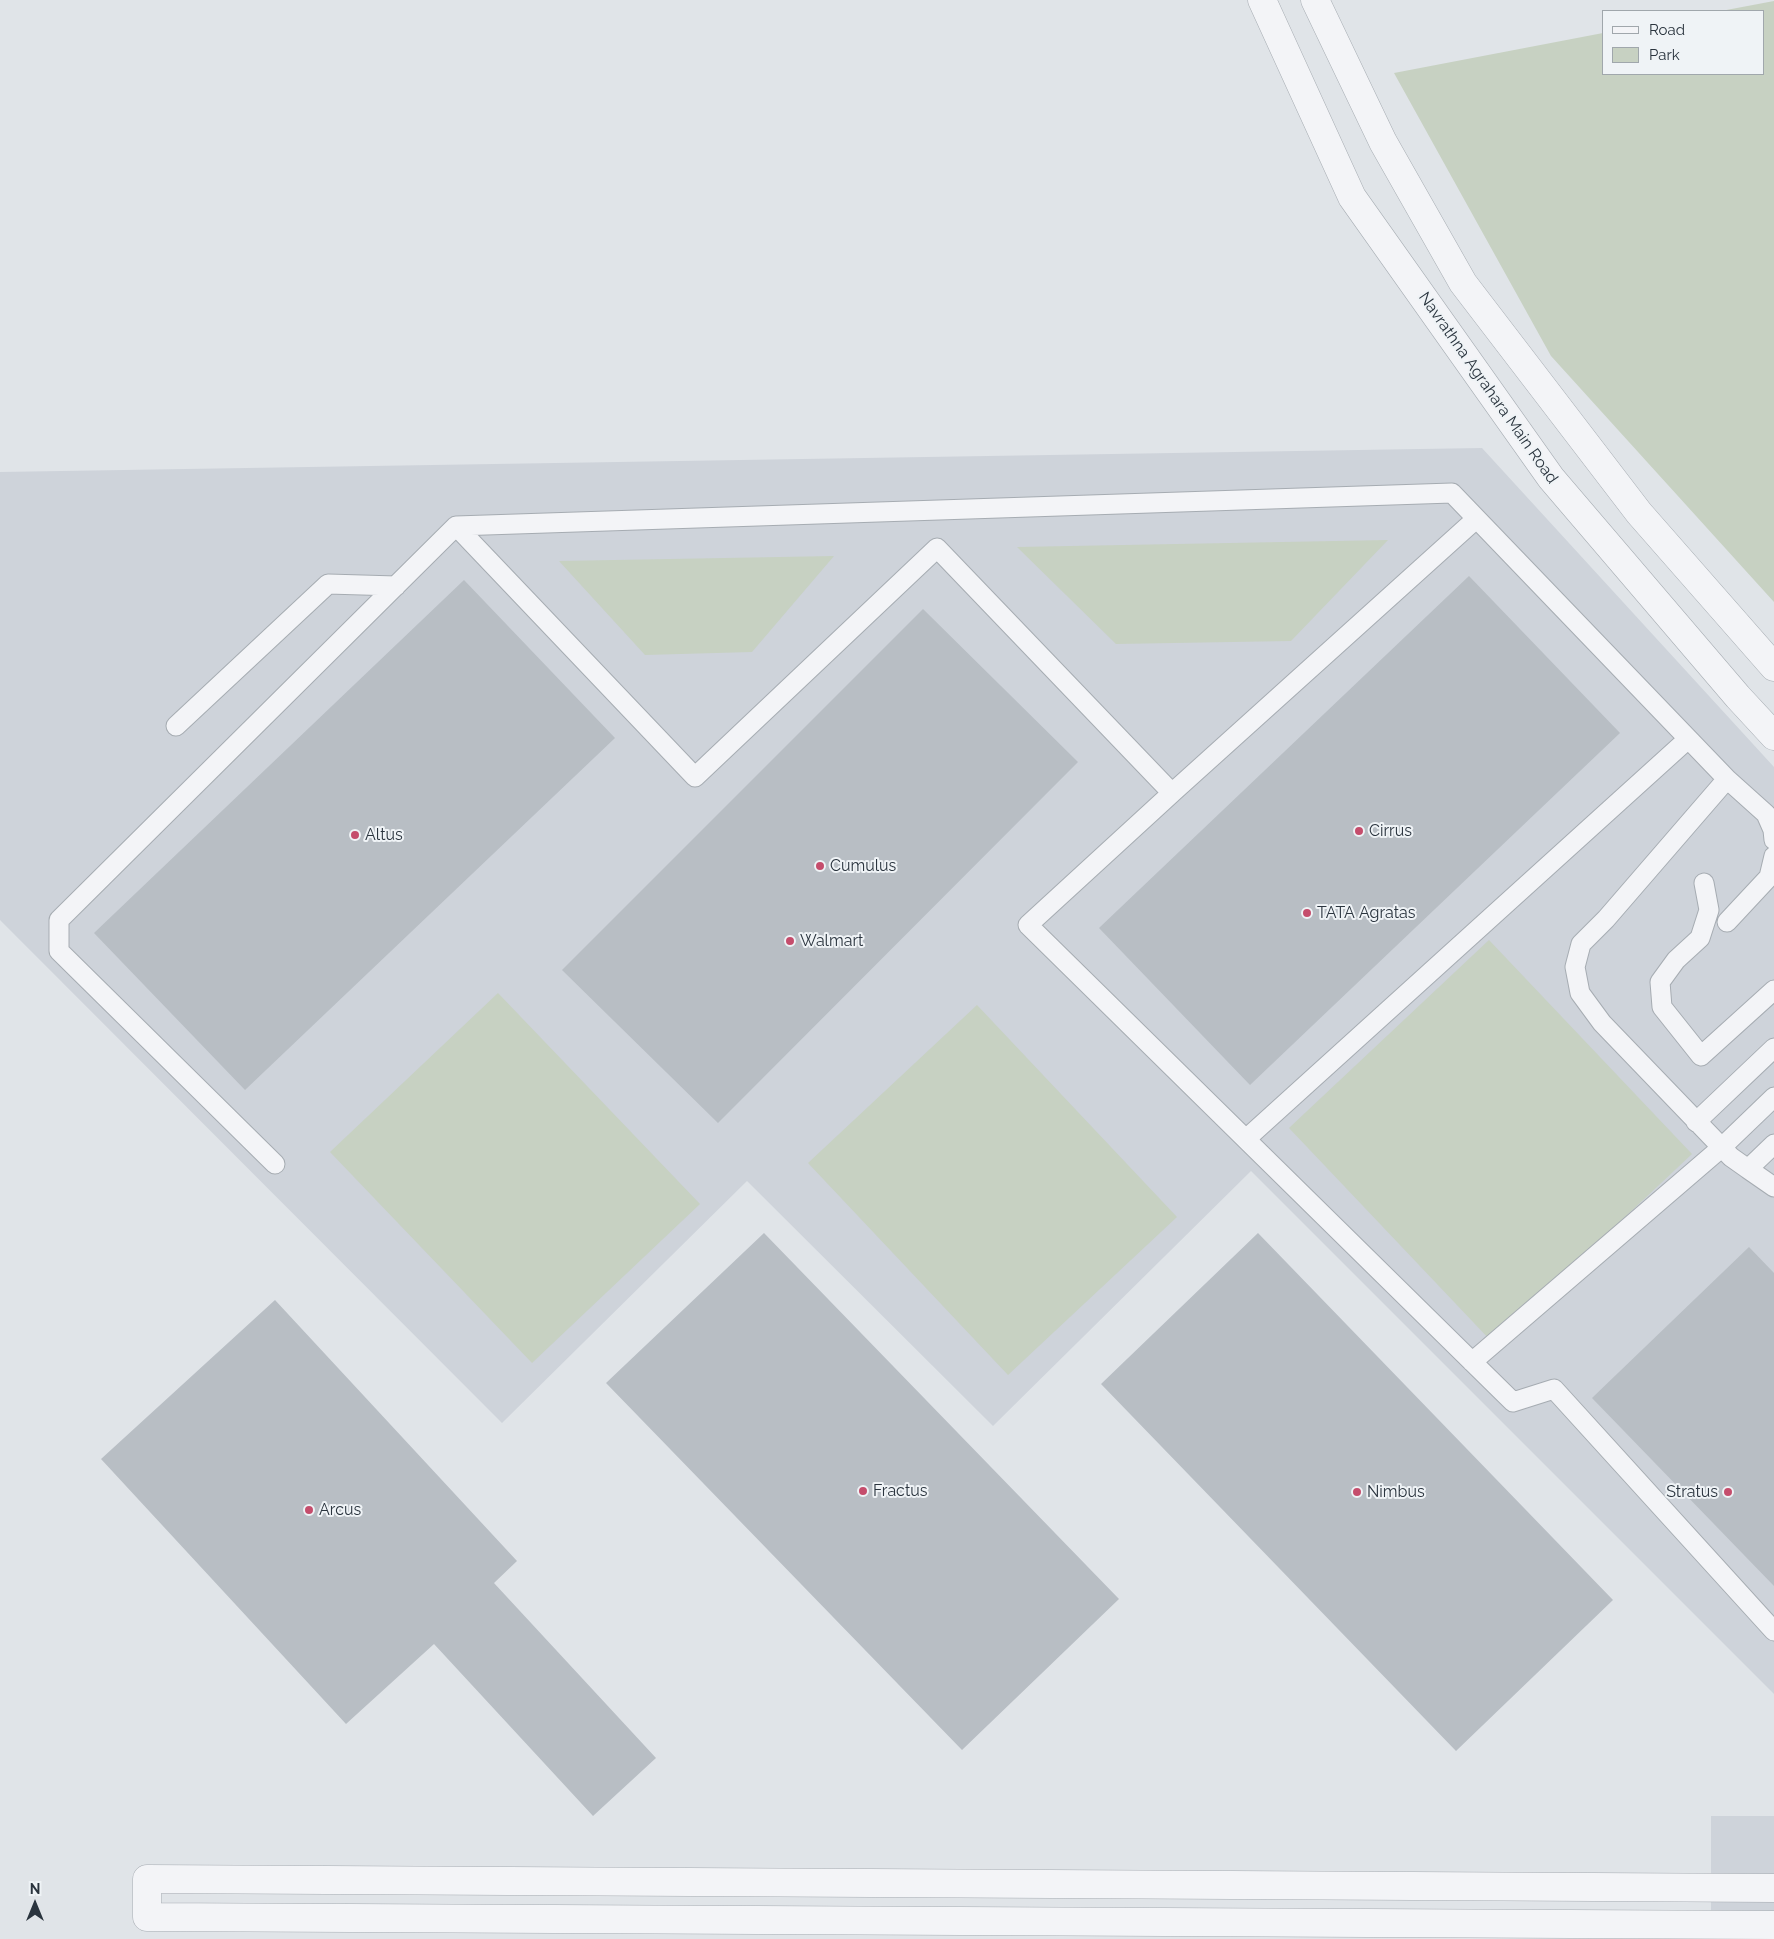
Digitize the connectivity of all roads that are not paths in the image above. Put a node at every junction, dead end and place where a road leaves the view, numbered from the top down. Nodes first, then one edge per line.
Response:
1 (1262, 0) edge
2 (1314, 0) edge
3 (1476, 519) junction
4 (456, 526) junction
5 (396, 586) junction
6 (1774, 667) edge
7 (176, 726) dead end
8 (1774, 736) edge
9 (1688, 739) junction
10 (1727, 779) junction
11 (1172, 794) junction
12 (1774, 840) edge
13 (1774, 856) edge
14 (1704, 882) dead end
15 (1727, 922) dead end
16 (1774, 990) edge
17 (1774, 1048) edge
18 (1774, 1097) edge
19 (1696, 1122) junction
20 (1246, 1139) junction
21 (1774, 1144) edge
22 (1722, 1148) junction
23 (275, 1164) dead end
24 (1748, 1169) junction
25 (1772, 1182) edge
26 (1472, 1362) junction
27 (1774, 1631) edge
28 (1774, 1888) edge
29 (1759, 1929) edge

1 - 8 street, Navrathna Agrahara Main Road
2 - 6 street
3 - 4 lane
3 - 9 lane
3 - 11 lane
4 - 5 lane
4 - 11 lane
5 - 7 lane
5 - 23 lane
9 - 10 lane
9 - 20 lane
10 - 12 lane
10 - 19 lane
11 - 20 lane
13 - 15 lane
14 - 16 lane
17 - 19 lane
18 - 22 lane
19 - 22 lane
20 - 26 lane
21 - 24 lane
22 - 24 lane
22 - 26 lane
24 - 25 lane
26 - 27 lane
28 - 29 street

